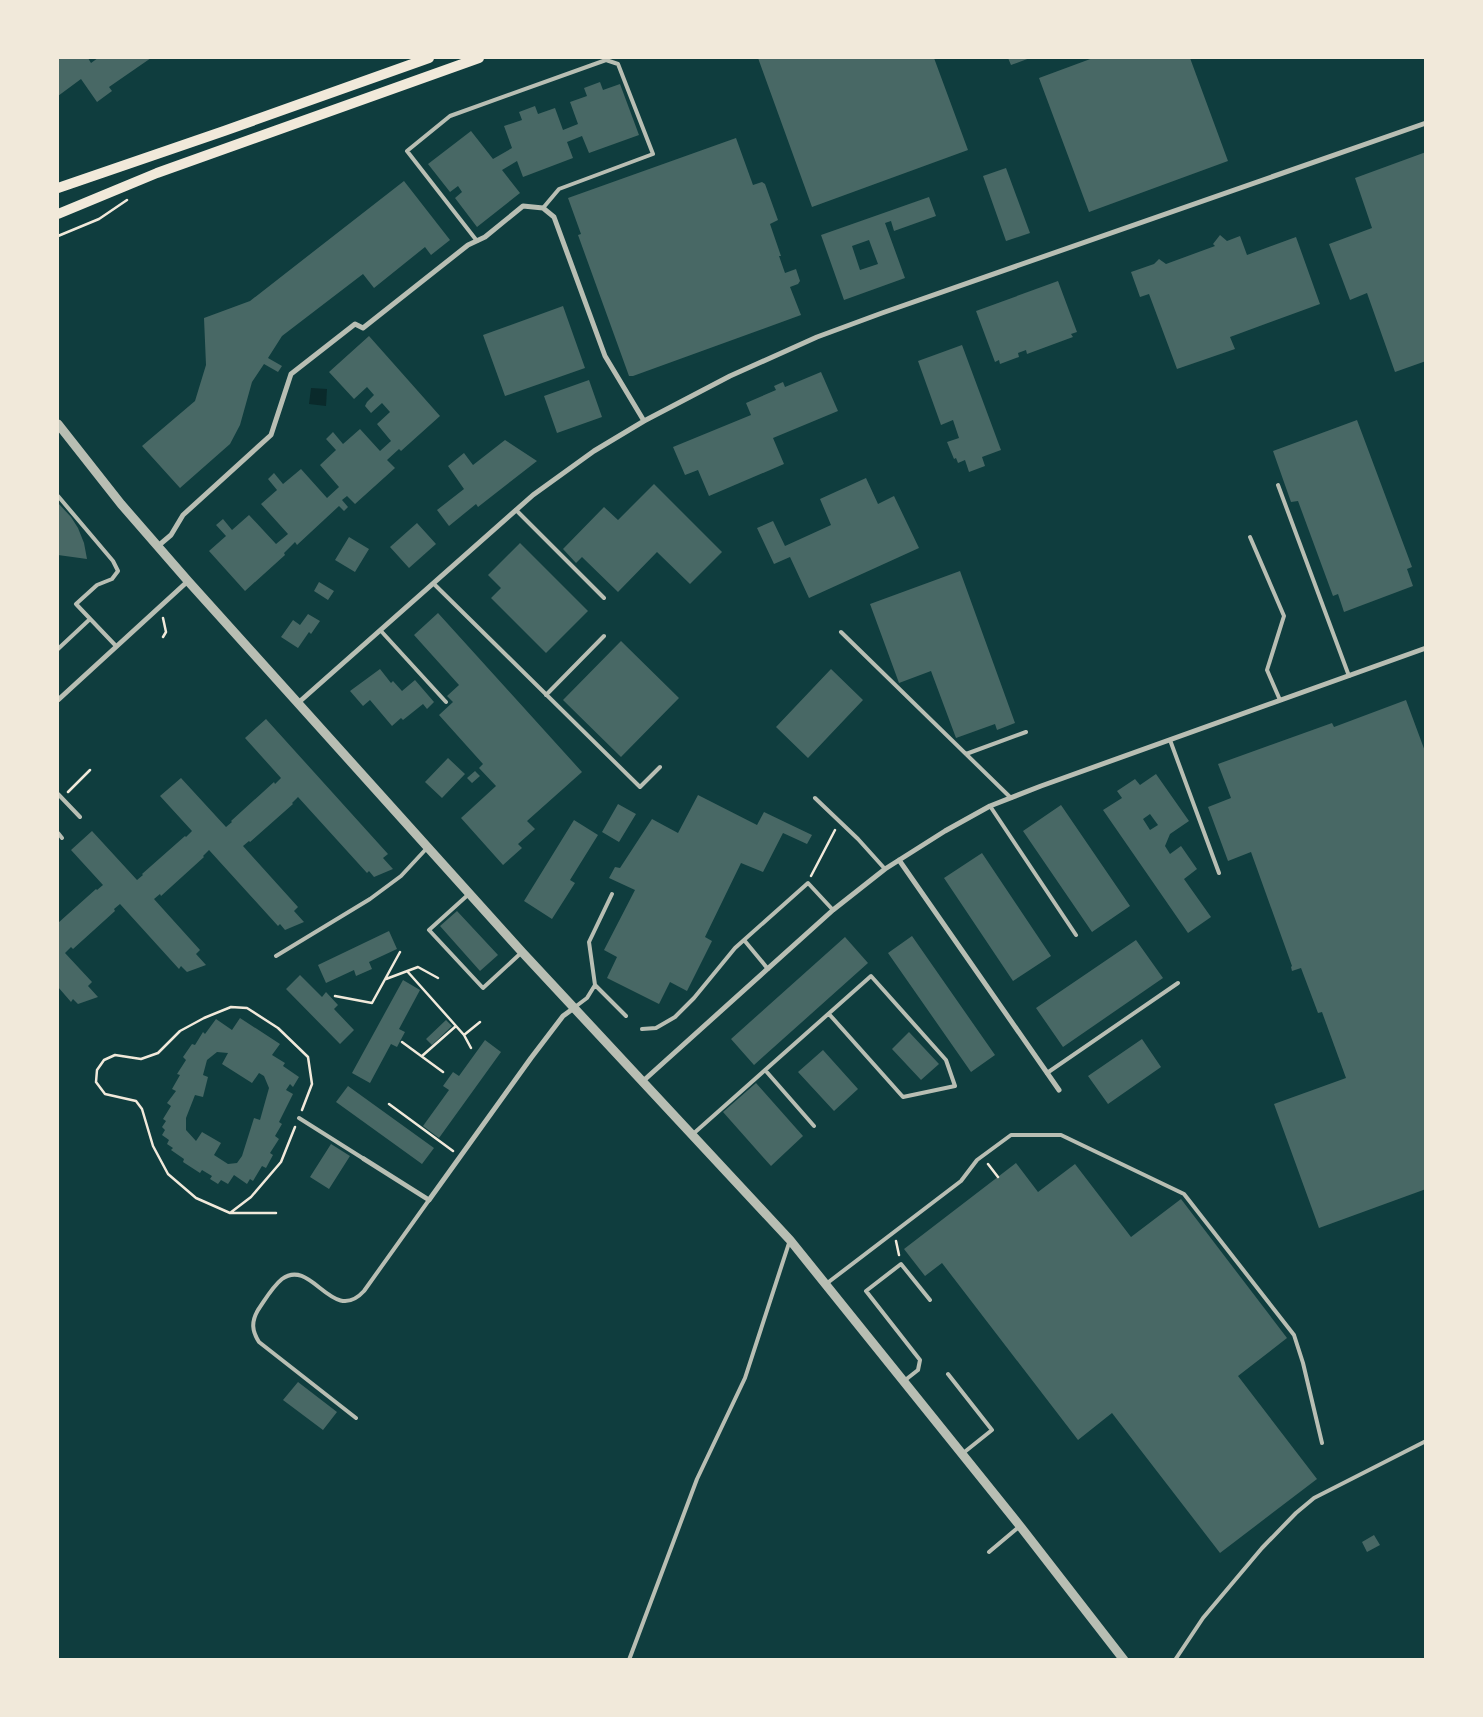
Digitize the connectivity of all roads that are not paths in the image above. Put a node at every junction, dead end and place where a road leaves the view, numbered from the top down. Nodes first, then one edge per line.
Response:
1 (429, 58) edge
2 (479, 58) edge
3 (1426, 123) edge
4 (58, 188) edge
5 (543, 208) junction
6 (58, 214) edge
7 (477, 240) junction
8 (644, 422) junction
9 (58, 424) edge
10 (1278, 485) dead end
11 (58, 496) edge
12 (516, 510) junction
13 (1250, 537) dead end
14 (158, 546) junction
15 (188, 581) junction
16 (434, 584) junction
17 (604, 598) dead end
18 (90, 619) junction
19 (381, 631) junction
20 (840, 632) dead end
21 (604, 636) dead end
22 (116, 646) junction
23 (1426, 648) edge
24 (58, 649) edge
25 (1349, 676) junction
26 (546, 695) junction
27 (58, 700) edge
28 (1280, 700) junction
29 (446, 702) dead end
30 (298, 703) junction
31 (1026, 732) dead end
32 (1170, 740) junction
33 (966, 754) junction
34 (660, 767) dead end
35 (58, 794) edge
36 (815, 798) dead end
37 (1011, 798) junction
38 (990, 806) junction
39 (80, 817) dead end
40 (58, 833) edge
41 (62, 838) dead end
42 (429, 847) junction
43 (899, 860) junction
44 (885, 869) junction
45 (1219, 873) dead end
46 (470, 893) junction
47 (612, 894) dead end
48 (833, 910) junction
49 (1076, 935) dead end
50 (744, 940) junction
51 (522, 952) junction
52 (276, 956) dead end
53 (768, 969) junction
54 (1178, 983) dead end
55 (595, 986) junction
56 (574, 1008) junction
57 (829, 1014) junction
58 (626, 1016) dead end
59 (642, 1029) dead end
60 (765, 1070) junction
61 (1047, 1073) junction
62 (642, 1082) junction
63 (1059, 1090) dead end
64 (299, 1118) road end
65 (814, 1126) dead end
66 (692, 1135) junction
67 (364, 1159) joint
68 (429, 1200) junction
69 (790, 1240) junction
70 (826, 1284) junction
71 (930, 1300) dead end
72 (948, 1374) dead end
73 (904, 1381) junction
74 (356, 1418) dead end
75 (1426, 1441) edge
76 (1322, 1443) dead end
77 (962, 1454) junction
78 (1020, 1526) junction
79 (989, 1552) dead end
80 (629, 1660) edge
81 (1124, 1660) edge
82 (1175, 1660) edge

1 - 4 main road
2 - 6 main road
3 - 8 street
5 - 7 street
5 - 7 lane
5 - 8 street
7 - 14 street
8 - 12 street
9 - 14 street
10 - 25 lane
11 - 18 lane
12 - 16 street
12 - 17 lane
13 - 28 lane
14 - 15 street
15 - 22 street
15 - 30 street
16 - 19 street
16 - 26 lane
18 - 22 lane
18 - 24 lane
19 - 29 lane
19 - 30 street
20 - 33 lane
21 - 26 lane
22 - 27 street
23 - 25 street
25 - 28 street
26 - 34 lane
28 - 32 street
30 - 42 street
31 - 33 lane
32 - 37 street
32 - 45 lane
33 - 37 lane
35 - 39 lane
36 - 44 lane
37 - 38 street
38 - 43 street
38 - 49 lane
40 - 41 lane
42 - 46 street
42 - 52 lane
43 - 44 street
43 - 61 street
44 - 48 street
46 - 51 street
46 - 51 lane
47 - 55 lane
48 - 50 lane
48 - 53 street
50 - 53 lane
50 - 59 lane
51 - 56 street
53 - 62 street
54 - 61 lane
55 - 56 lane
55 - 58 lane
56 - 62 street
56 - 68 street
57 - 57 lane
57 - 60 lane
60 - 65 lane
60 - 66 lane
61 - 63 street
62 - 66 street
64 - 67 lane
66 - 69 street
67 - 68 street
68 - 74 lane
69 - 70 street
69 - 80 lane
70 - 73 street
70 - 76 lane
71 - 73 lane
72 - 77 lane
73 - 77 street
75 - 82 lane
77 - 78 street
78 - 79 lane
78 - 81 street

